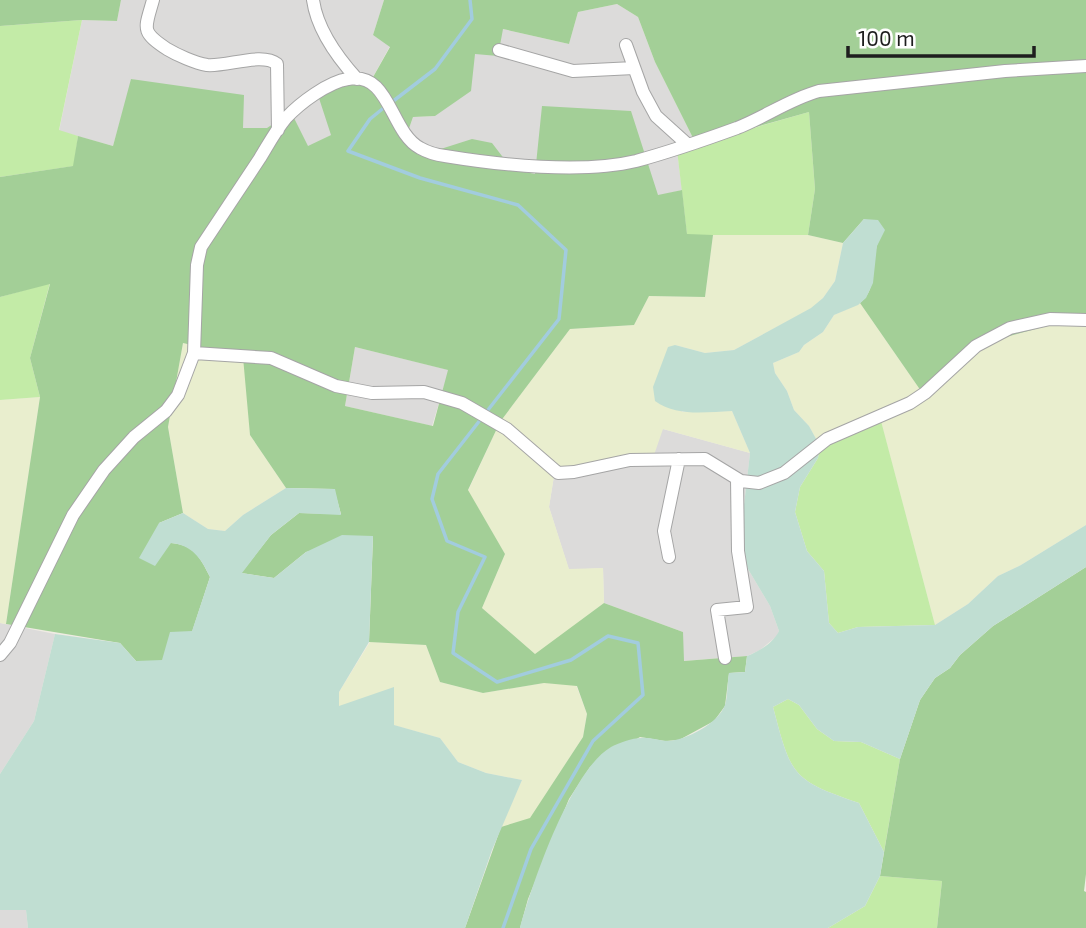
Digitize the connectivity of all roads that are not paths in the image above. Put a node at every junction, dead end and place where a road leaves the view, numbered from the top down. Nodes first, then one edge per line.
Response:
1 (153, 0) edge
2 (313, 0) edge
3 (626, 45) dead end
4 (499, 50) dead end
5 (1086, 66) edge
6 (634, 68) junction
7 (357, 79) junction
8 (278, 131) junction
9 (687, 144) junction
10 (1086, 320) edge
11 (194, 353) junction
12 (679, 459) junction
13 (737, 479) junction
14 (669, 557) dead end
15 (0, 655) edge
16 (725, 658) dead end

1 - 8 street
2 - 7 street
3 - 6 street
4 - 6 street
5 - 9 street
6 - 9 street
7 - 8 street
7 - 9 street
8 - 11 street
10 - 13 street
11 - 12 street
11 - 15 street
12 - 13 street
12 - 14 street
13 - 16 street

